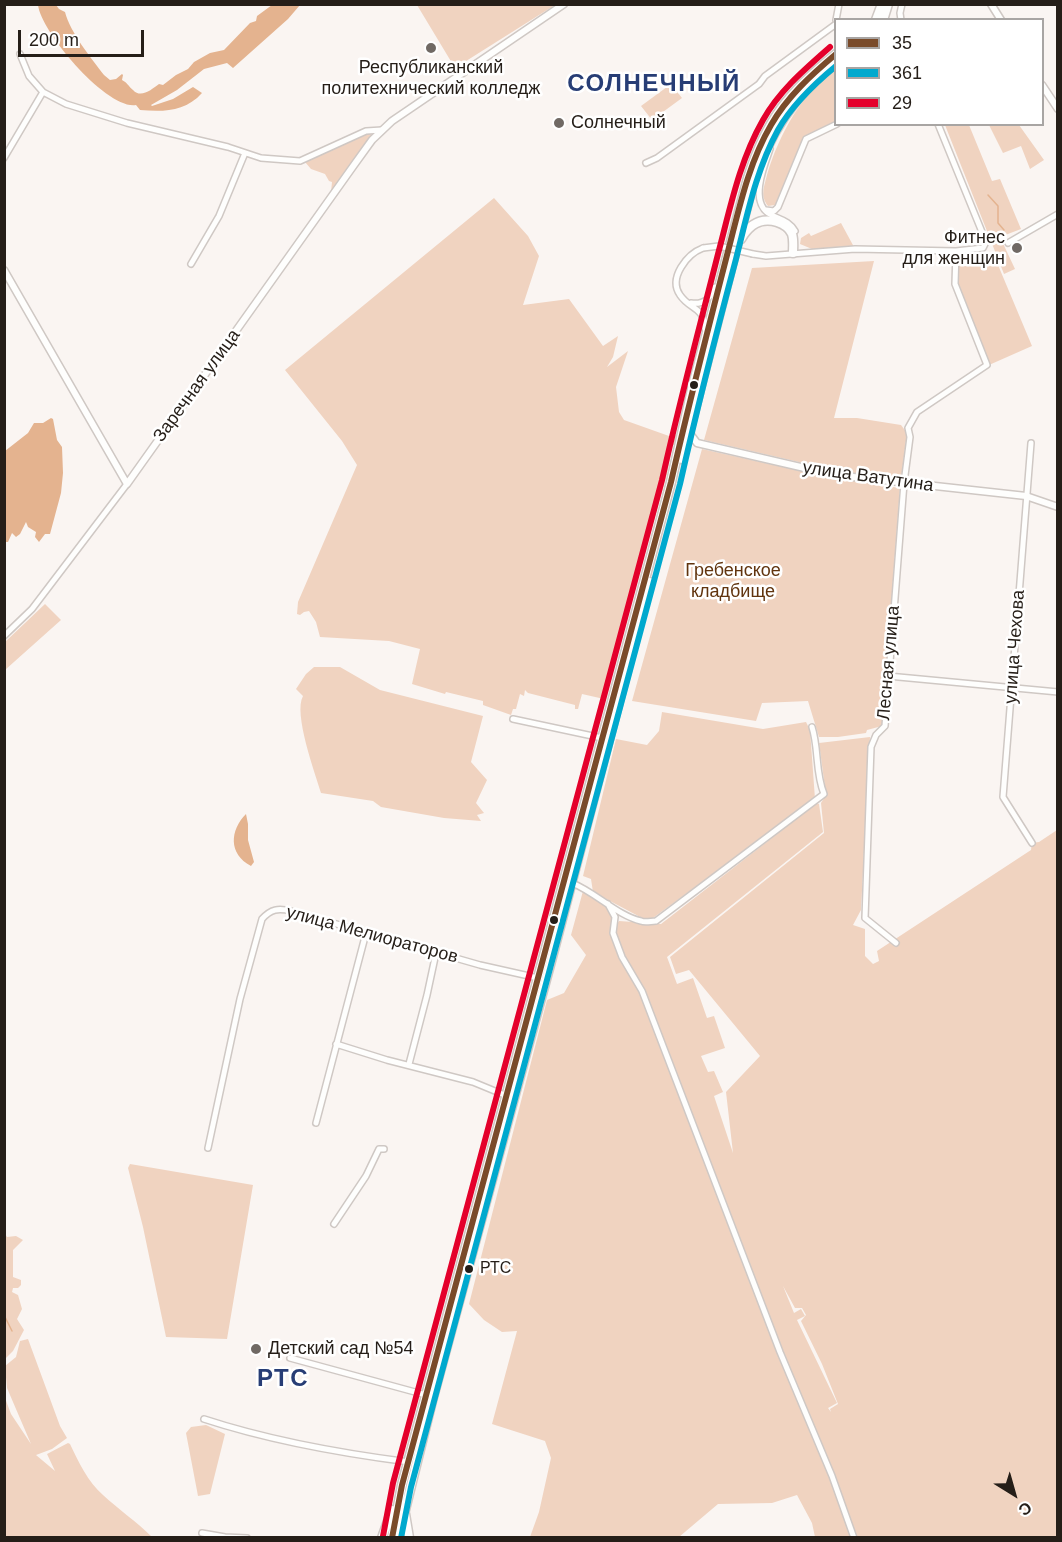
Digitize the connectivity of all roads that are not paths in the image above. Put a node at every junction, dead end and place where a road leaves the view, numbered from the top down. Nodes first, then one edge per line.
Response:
1 (564, 4) edge
2 (991, 4) edge
3 (1000, 18) edge
4 (834, 25) edge
5 (20, 54) dead end
6 (834, 56) edge
7 (834, 64) edge
8 (1044, 88) edge
9 (43, 92) junction
10 (1058, 109) edge
11 (788, 111) junction
12 (834, 125) edge
13 (939, 126) edge
14 (382, 130) junction
15 (245, 153) junction
16 (4, 158) edge
17 (646, 163) dead end
18 (782, 200) junction
19 (762, 207) junction
20 (1058, 214) edge
21 (783, 219) junction
22 (1008, 243) dead end
23 (956, 251) junction
24 (793, 253) junction
25 (731, 255) junction
26 (191, 264) dead end
27 (4, 270) edge
28 (686, 301) junction
29 (702, 351) junction
30 (690, 428) junction
31 (697, 443) junction
32 (1031, 443) dead end
33 (685, 447) junction
34 (904, 483) junction
35 (127, 484) junction
36 (1026, 496) junction
37 (1058, 507) edge
38 (4, 636) edge
39 (888, 676) junction
40 (1012, 688) junction
41 (1058, 692) edge
42 (513, 719) dead end
43 (812, 727) dead end
44 (602, 738) junction
45 (1032, 843) dead end
46 (572, 884) junction
47 (608, 904) junction
48 (366, 933) junction
49 (896, 943) dead end
50 (436, 953) junction
51 (538, 978) junction
52 (336, 1044) junction
53 (409, 1064) junction
54 (507, 1096) junction
55 (316, 1123) dead end
56 (208, 1148) dead end
57 (384, 1149) dead end
58 (334, 1224) dead end
59 (290, 1358) dead end
60 (426, 1395) junction
61 (204, 1419) dead end
62 (409, 1462) junction
63 (405, 1510) junction
64 (202, 1533) dead end
65 (386, 1537) edge
66 (247, 1538) edge
67 (398, 1538) edge
68 (409, 1538) edge
69 (854, 1538) edge

1 - 14 street, Заречная улица
2 - 3 street
4 - 17 street
5 - 9 street, Заречная улица
6 - 25 main road
7 - 11 main road
8 - 10 street
9 - 15 street, Заречная улица
9 - 16 street
11 - 19 street
11 - 25 main road
12 - 18 street
13 - 23 street
14 - 15 street, Заречная улица
14 - 35 street, Заречная улица
15 - 26 street
18 - 19 street
18 - 21 street
19 - 21 street
20 - 22 street
21 - 24 street
23 - 24 street
23 - 34 street, Лесная улица
24 - 25 main road
24 - 28 street, bridge
25 - 28 street
25 - 29 main road
25 - 30 main road
27 - 35 street
28 - 29 street
29 - 44 main road
30 - 31 street
30 - 33 main road
31 - 33 street
31 - 34 street, улица Ватутина
32 - 36 street, улица Чехова
33 - 46 main road
34 - 36 street, улица Ватутина
34 - 39 street, Лесная улица
35 - 38 street, Заречная улица
36 - 37 street, улица Ватутина
36 - 40 street, улица Чехова
39 - 40 street
39 - 49 street, Лесная улица
40 - 41 street
40 - 45 street, улица Чехова
42 - 44 street
43 - 47 street
44 - 51 main road
46 - 47 street
46 - 63 main road
47 - 69 street
48 - 50 street, улица Мелиораторов
48 - 52 street
48 - 56 street, улица Мелиораторов
50 - 51 street, улица Мелиораторов
50 - 53 street
51 - 54 main road
52 - 53 street
52 - 55 street
53 - 54 street
54 - 60 main road
57 - 58 street
59 - 60 street
60 - 62 main road
61 - 62 street
62 - 65 main road
63 - 67 main road
63 - 68 main road
64 - 66 street

